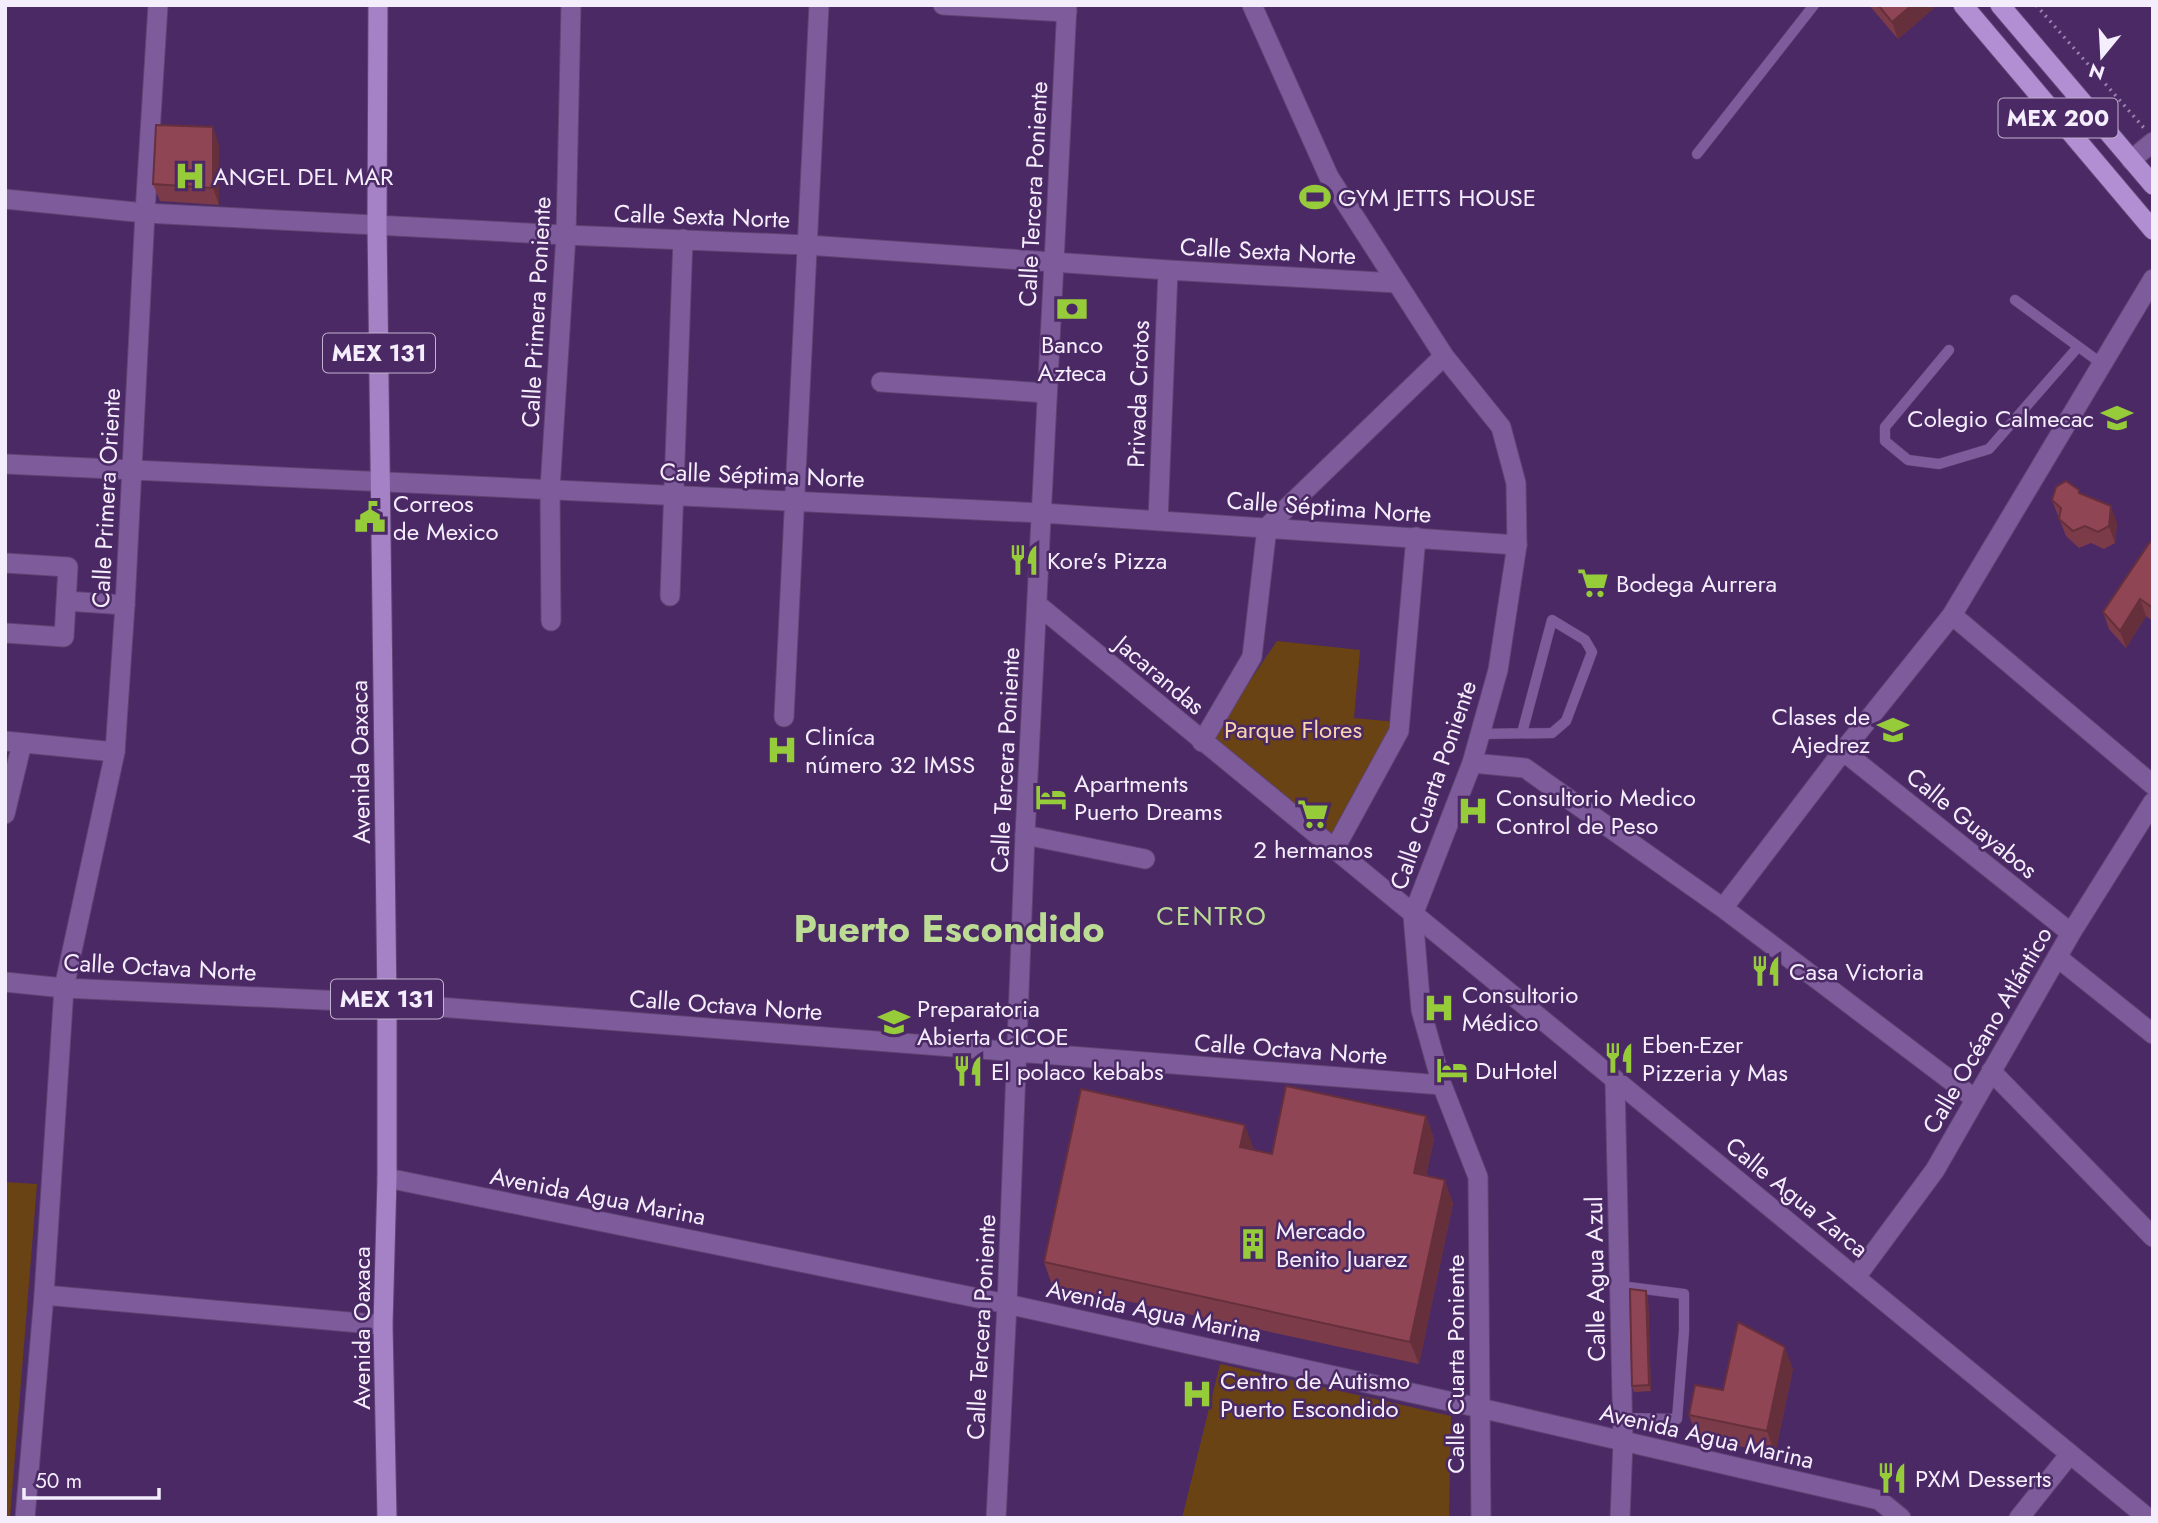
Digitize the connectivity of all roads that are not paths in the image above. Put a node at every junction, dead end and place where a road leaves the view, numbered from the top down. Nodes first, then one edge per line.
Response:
1 (158, 5) edge
2 (378, 5) edge
3 (571, 5) edge
4 (819, 5) edge
5 (943, 5) edge
6 (1252, 5) edge
7 (1814, 5) edge
8 (1963, 5) edge
9 (2000, 5) edge
10 (1067, 9) edge
11 (2148, 135) edge
12 (1697, 154) dead end
13 (2131, 160) junction
14 (2153, 186) edge
15 (5, 199) edge
16 (145, 213) junction
17 (377, 224) junction
18 (2153, 230) edge
19 (566, 235) junction
20 (683, 239) junction
21 (807, 245) junction
22 (1055, 262) junction
23 (1168, 270) junction
24 (2153, 278) edge
25 (1397, 282) junction
26 (2015, 300) dead end
27 (2078, 347) junction
28 (1949, 350) dead end
29 (1444, 356) junction
30 (2102, 364) junction
31 (881, 382) dead end
32 (1046, 393) junction
33 (5, 464) edge
34 (132, 470) junction
35 (381, 481) junction
36 (550, 489) junction
37 (672, 496) junction
38 (794, 500) junction
39 (1042, 513) junction
40 (1158, 521) junction
41 (1267, 527) junction
42 (1416, 537) junction
43 (1517, 545) junction
44 (5, 563) edge
45 (670, 596) dead end
46 (66, 601) junction
47 (1038, 604) junction
48 (125, 605) junction
49 (1952, 615) junction
50 (551, 621) dead end
51 (5, 633) edge
52 (784, 717) dead end
53 (1522, 733) junction
54 (1480, 734) junction
55 (13, 742) edge
56 (1202, 742) junction
57 (1843, 751) junction
58 (115, 752) junction
59 (1472, 762) junction
60 (2153, 785) edge
61 (2153, 802) edge
62 (5, 814) edge
63 (1025, 835) junction
64 (1334, 850) junction
65 (1145, 859) dead end
66 (1723, 908) junction
67 (1413, 915) junction
68 (2071, 933) junction
69 (2057, 957) junction
70 (5, 982) edge
71 (64, 988) junction
72 (387, 1003) junction
73 (2153, 1034) edge
74 (1017, 1052) junction
75 (1991, 1071) junction
76 (1615, 1080) junction
77 (1442, 1085) junction
78 (1975, 1099) junction
79 (387, 1178) junction
80 (2153, 1237) edge
81 (1856, 1277) junction
82 (1620, 1286) junction
83 (44, 1295) junction
84 (1007, 1304) junction
85 (383, 1325) junction
86 (1480, 1408) junction
87 (1623, 1418) junction
88 (1623, 1442) junction
89 (2070, 1454) junction
90 (25, 1518) edge
91 (387, 1518) edge
92 (996, 1518) edge
93 (1480, 1518) edge
94 (1620, 1518) edge
95 (1901, 1518) edge
96 (2019, 1518) edge
97 (2148, 1518) edge

1 - 16 street, Calle Primera Oriente
2 - 17 main road, Avenida Oaxaca / MEX 131
3 - 19 street, Calle Primera Poniente
4 - 21 street
5 - 10 street
6 - 25 street, Calle Cuarta Poniente
7 - 12 lane
8 - 18 highway, MEX 200
9 - 13 highway, MEX 200
10 - 22 street, Calle Tercera Poniente
11 - 13 street
13 - 14 highway, MEX 200
15 - 16 street, Calle Sexta Norte
16 - 17 street, Calle Sexta Norte
16 - 34 street, Calle Primera Oriente
17 - 19 street, Calle Sexta Norte
17 - 35 main road, Avenida Oaxaca / MEX 131
19 - 20 street, Calle Sexta Norte
19 - 36 street, Calle Primera Poniente
20 - 21 street, Calle Sexta Norte
20 - 37 street
21 - 22 street, Calle Sexta Norte
21 - 38 street
22 - 23 street, Calle Sexta Norte
22 - 32 street, Calle Tercera Poniente
23 - 25 street, Calle Sexta Norte
23 - 40 street, Privada Crotos
24 - 30 street
25 - 29 street, Calle Cuarta Poniente
26 - 27 lane
27 - 28 lane
27 - 30 lane
29 - 41 street
29 - 43 street, Calle Cuarta Poniente
30 - 49 street
31 - 32 street
32 - 39 street, Calle Tercera Poniente
33 - 34 street, Calle Séptima Norte
34 - 35 street, Calle Séptima Norte
34 - 48 street, Calle Primera Oriente
35 - 36 street, Calle Séptima Norte
35 - 72 main road, Avenida Oaxaca / MEX 131
36 - 37 street, Calle Séptima Norte
36 - 50 street, Calle Primera Poniente
37 - 38 street, Calle Séptima Norte
37 - 45 street
38 - 39 street, Calle Séptima Norte
38 - 52 street
39 - 40 street, Calle Séptima Norte
39 - 47 street, Calle Tercera Poniente
40 - 41 street, Calle Séptima Norte
41 - 42 street, Calle Séptima Norte
41 - 56 street
42 - 43 street, Calle Séptima Norte
42 - 64 street
43 - 54 street, Calle Cuarta Poniente
44 - 46 street
46 - 48 street
46 - 51 street
47 - 56 street, Jacarandas
47 - 63 street, Calle Tercera Poniente
48 - 58 street, Calle Primera Oriente
49 - 57 street
49 - 60 street
53 - 53 lane
53 - 54 lane
54 - 59 street, Calle Cuarta Poniente
55 - 58 street
55 - 62 street
56 - 64 street, Jacarandas
57 - 66 street
57 - 68 street, Calle Guayabos
58 - 71 street, Calle Primera Oriente
59 - 66 street
59 - 67 street, Calle Cuarta Poniente
61 - 68 street, Calle Océano Atlántico
63 - 65 street
63 - 74 street, Calle Tercera Poniente
64 - 67 street, Jacarandas
66 - 78 street
67 - 76 street, Calle Agua Zarca
67 - 77 street, Calle Cuarta Poniente
68 - 69 street, Calle Océano Atlántico
69 - 73 street
69 - 75 street, Calle Océano Atlántico
70 - 71 street, Calle Octava Norte
71 - 72 street, Calle Octava Norte
71 - 83 street
72 - 74 street, Calle Octava Norte
72 - 79 main road, Avenida Oaxaca / MEX 131
74 - 77 street, Calle Octava Norte
74 - 84 street, Calle Tercera Poniente
75 - 78 street, Calle Océano Atlántico
75 - 80 street
76 - 81 street, Calle Agua Zarca
76 - 82 street, Calle Agua Azul
77 - 86 street, Calle Cuarta Poniente
78 - 81 street, Calle Océano Atlántico
79 - 84 street, Avenida Agua Marina
79 - 85 main road, Avenida Oaxaca / MEX 131
81 - 89 street, Calle Agua Zarca
82 - 87 street, Calle Agua Azul
82 - 87 lane
83 - 85 street
83 - 90 street
84 - 86 street, Avenida Agua Marina
84 - 92 street, Calle Tercera Poniente
85 - 91 main road, Avenida Oaxaca / MEX 131
86 - 88 street, Avenida Agua Marina
86 - 93 street, Calle Cuarta Poniente
87 - 88 street, Calle Agua Azul
88 - 94 street, Calle Agua Azul
88 - 95 street, Avenida Agua Marina
89 - 96 street
89 - 97 street, Calle Agua Zarca

